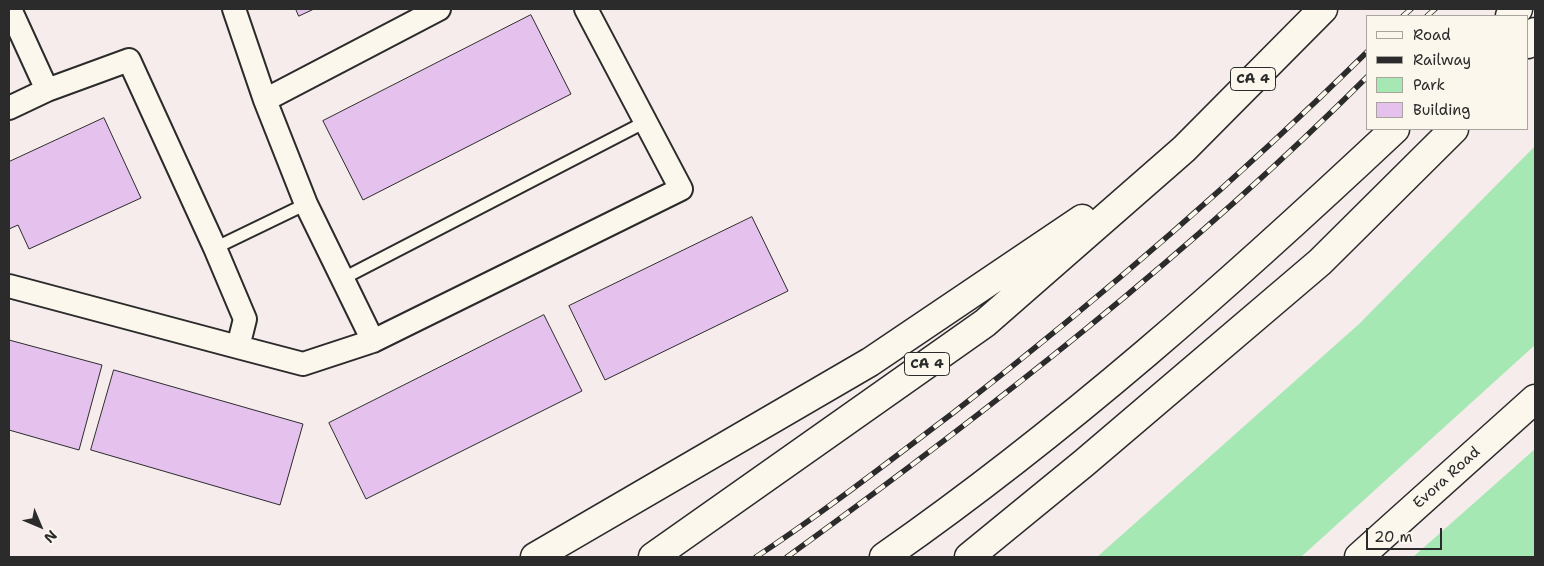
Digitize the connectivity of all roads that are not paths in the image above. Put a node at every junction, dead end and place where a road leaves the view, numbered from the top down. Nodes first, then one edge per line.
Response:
1 (10, 9) edge
2 (234, 9) edge
3 (439, 9) edge
4 (586, 9) edge
5 (1323, 9) edge
6 (47, 90) junction
7 (265, 100) junction
8 (9, 108) edge
9 (645, 122) junction
10 (1394, 130) edge
11 (1453, 130) edge
12 (1184, 149) junction
13 (306, 204) junction
14 (215, 248) junction
15 (344, 278) junction
16 (9, 286) edge
17 (373, 341) junction
18 (238, 347) junction
19 (1535, 399) edge
20 (535, 557) edge
21 (653, 557) edge
22 (884, 557) edge
23 (969, 557) edge
24 (1360, 557) edge

1 - 6 street
2 - 7 street
3 - 7 street
4 - 9 street
5 - 12 main road, CA 4
6 - 8 street
6 - 14 street
7 - 13 street
9 - 15 lane
9 - 17 street
10 - 22 main road
11 - 23 main road
12 - 20 main road
12 - 21 main road, CA 4
13 - 14 lane
13 - 15 street
14 - 18 street
15 - 17 street
16 - 18 street
17 - 18 street
19 - 24 main road, Evora Road

